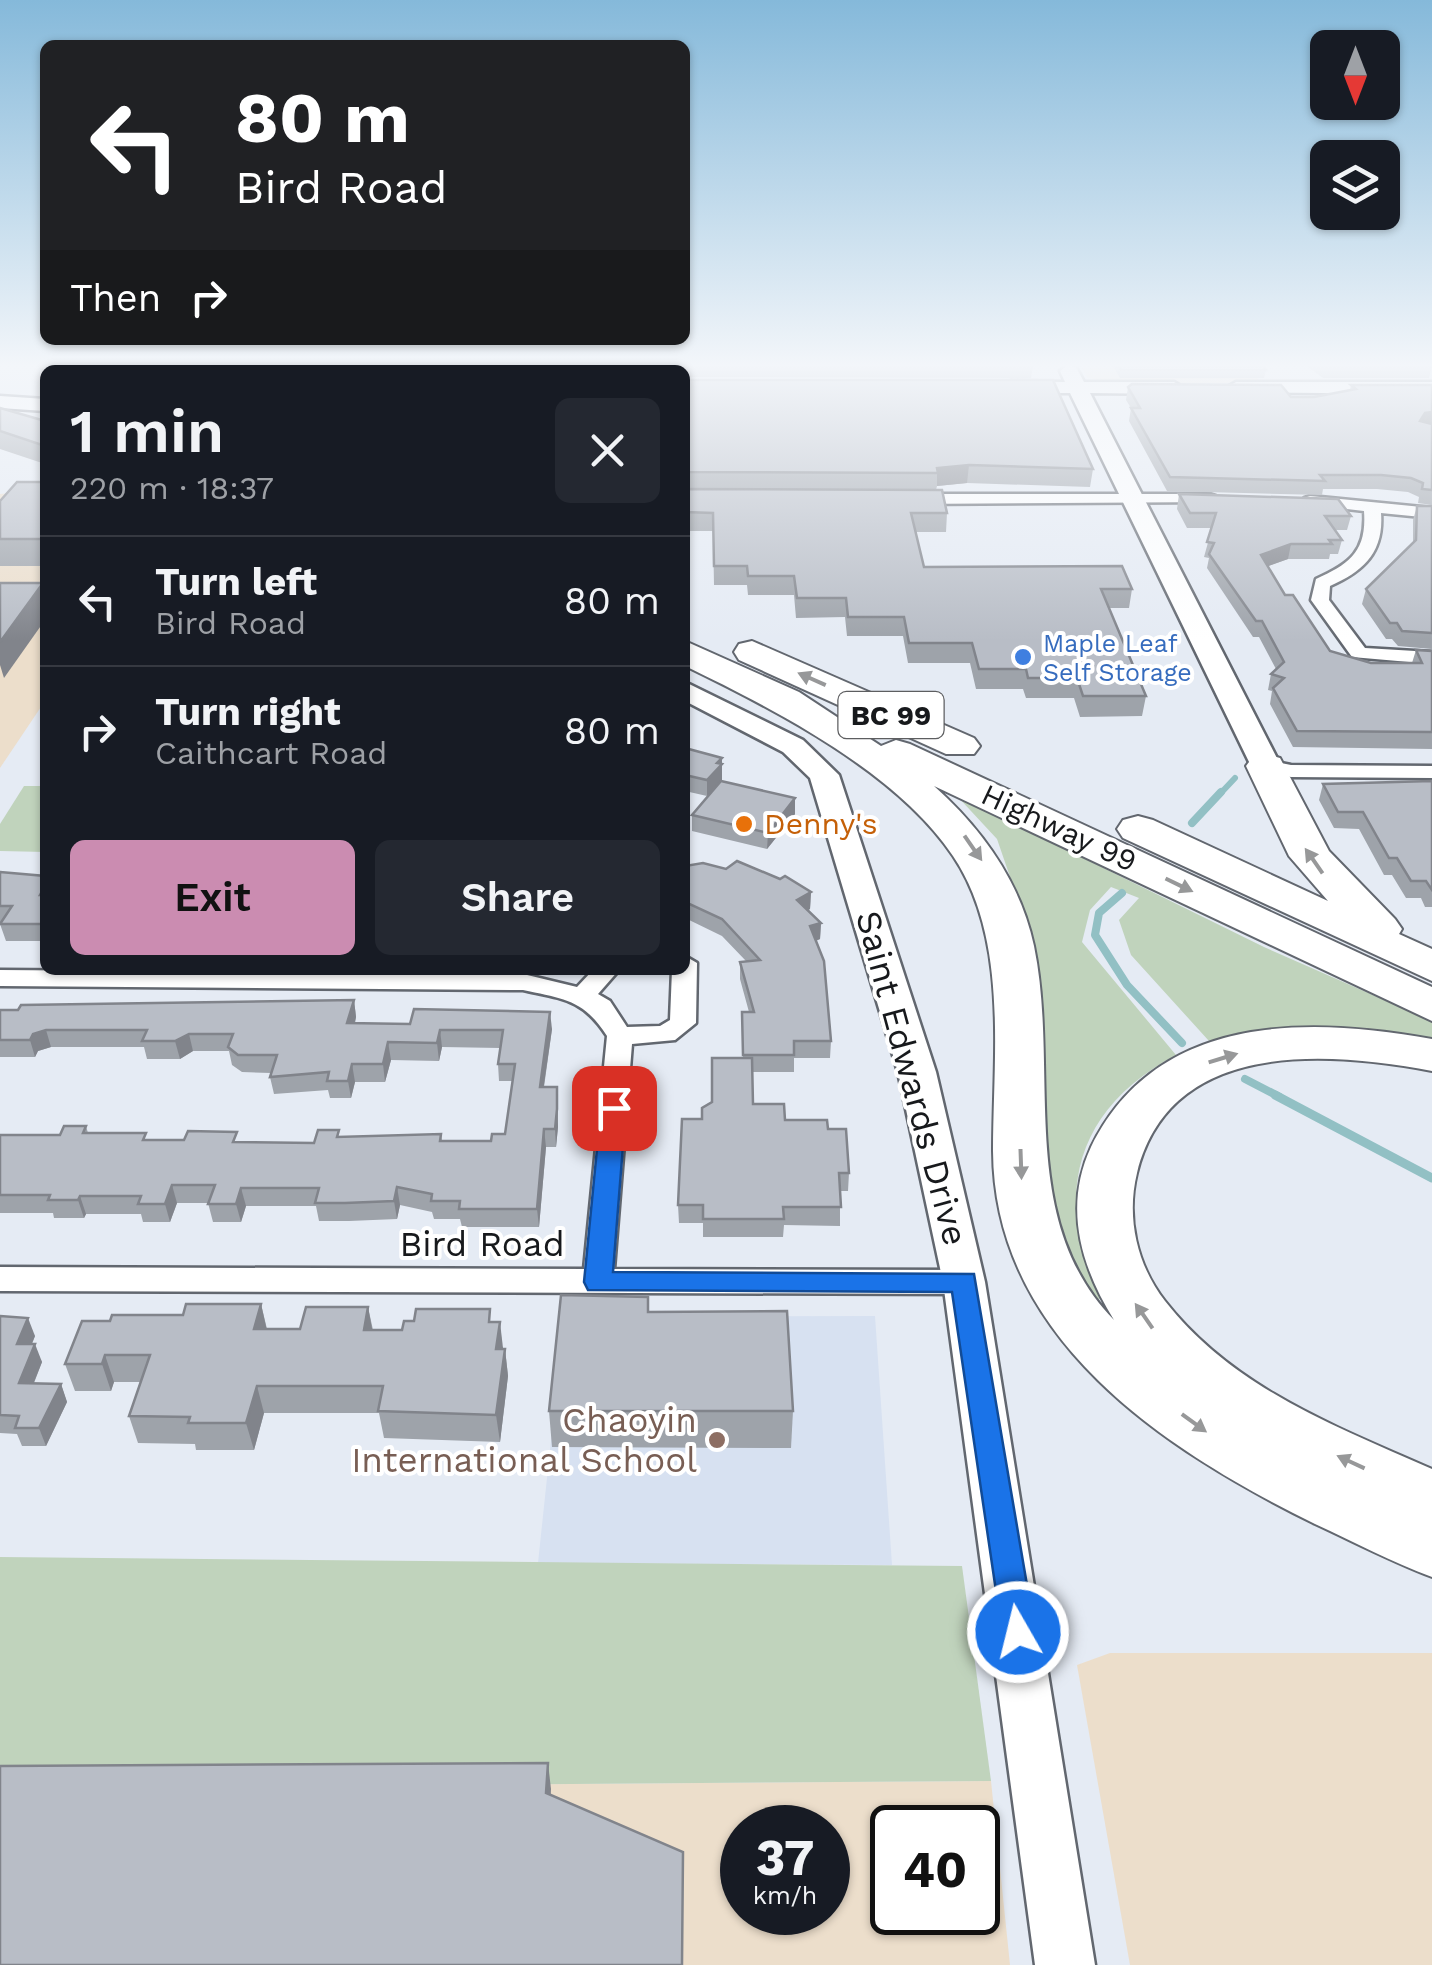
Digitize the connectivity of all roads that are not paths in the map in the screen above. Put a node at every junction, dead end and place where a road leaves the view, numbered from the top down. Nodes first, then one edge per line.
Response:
1 (1112, 457) edge
2 (1132, 498) junction
3 (894, 499) edge
4 (1231, 499) edge
5 (1296, 500) edge
6 (1372, 505) junction
7 (1432, 513) edge
8 (690, 631) edge
9 (690, 632) edge
10 (1432, 658) edge
11 (756, 686) junction
12 (690, 693) edge
13 (1266, 766) junction
14 (1432, 772) edge
15 (1420, 961) edge
16 (602, 975) edge
17 (685, 975) edge
18 (0, 978) edge
19 (583, 996) junction
20 (1432, 1006) edge
21 (620, 1036) junction
22 (1432, 1055) edge
23 (0, 1279) edge
24 (598, 1282) junction
25 (964, 1282) junction
26 (1432, 1499) edge
27 (1432, 1547) edge
28 (1065, 1965) edge

1 - 2 main road
2 - 3 street
2 - 4 street
2 - 13 main road
5 - 6 street
6 - 7 street
6 - 10 street
15 -> 8 highway, Highway 99 / BC 99
9 - 11 highway, Highway 99 / BC 99
11 -> 20 highway, Highway 99 / BC 99
11 -> 27 highway
12 - 25 main road, Saint Edwards Drive
13 - 14 street
15 -> 13 highway
16 - 19 street
17 - 21 street
18 - 19 street
19 - 21 street
21 - 24 street
26 -> 22 highway
23 - 24 street, Bird Road
24 - 25 street, Bird Road
25 - 28 main road, Saint Edwards Drive

